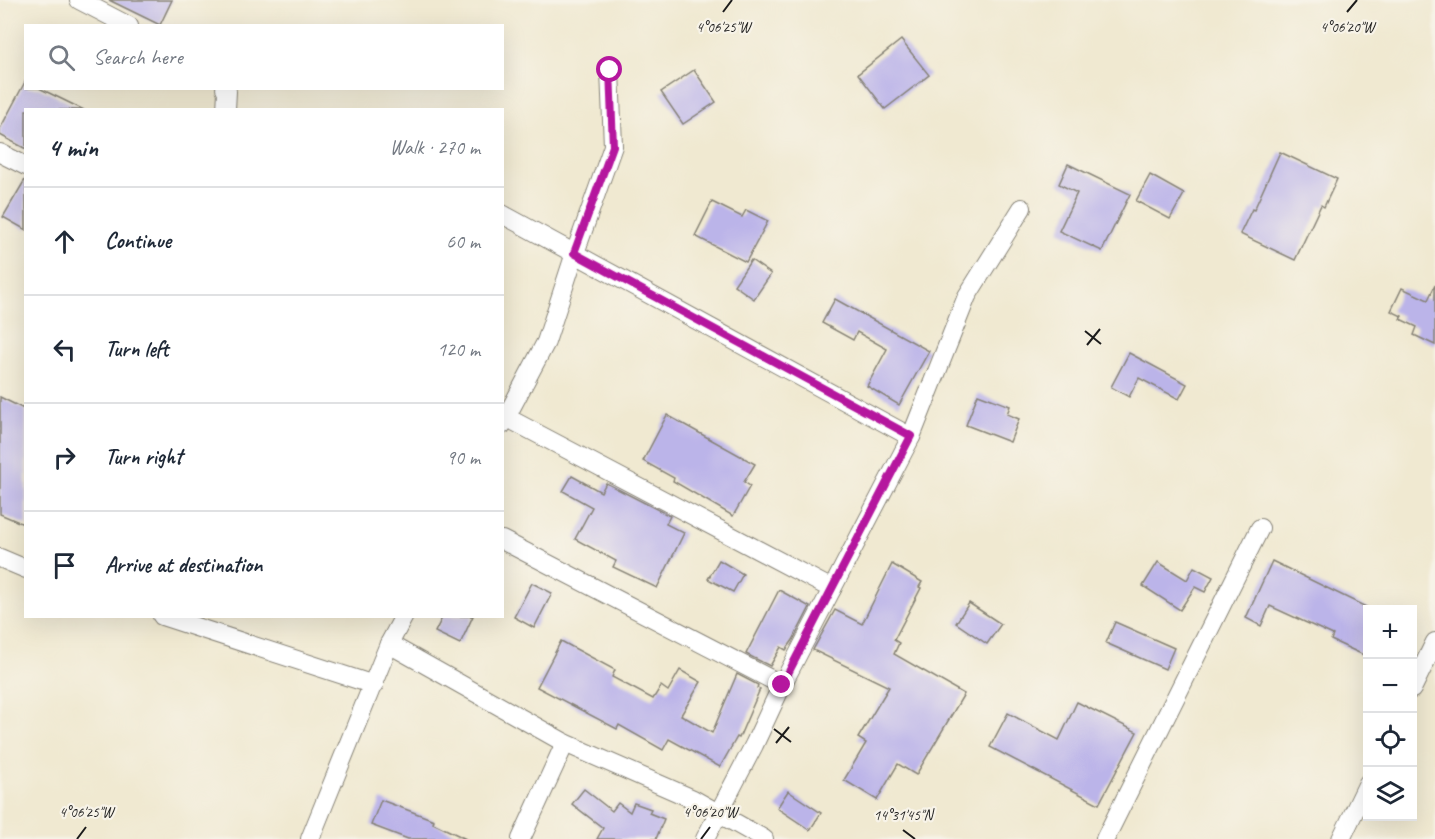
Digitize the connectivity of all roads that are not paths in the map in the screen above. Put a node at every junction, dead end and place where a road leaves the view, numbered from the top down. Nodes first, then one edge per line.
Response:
1 (79, 0) edge
2 (125, 24) edge
3 (610, 70) dead end
4 (226, 90) edge
5 (226, 108) edge
6 (0, 153) edge
7 (24, 165) edge
8 (1022, 207) dead end
9 (504, 215) edge
10 (574, 253) junction
11 (504, 419) edge
12 (911, 436) junction
13 (1260, 528) dead end
14 (504, 541) edge
15 (0, 558) edge
16 (24, 568) edge
17 (832, 589) junction
18 (174, 618) edge
19 (403, 618) edge
20 (205, 623) edge
21 (1435, 642) edge
22 (389, 644) junction
23 (1417, 680) edge
24 (374, 685) junction
25 (782, 685) junction
26 (565, 743) junction
27 (1363, 793) edge
28 (717, 813) junction
29 (310, 839) edge
30 (521, 839) edge
31 (705, 839) edge
32 (764, 839) edge
33 (1105, 839) edge
34 (1341, 839) edge

1 - 2 street
3 - 10 street
4 - 5 street
6 - 7 street
8 - 12 street
9 - 10 street
10 - 11 street
10 - 12 street
11 - 17 street
12 - 17 street
13 - 33 street
14 - 25 street
15 - 16 street
17 - 25 street
18 - 20 street
19 - 22 street
20 - 24 street
21 - 23 street
22 - 24 street
22 - 26 street
24 - 29 street
25 - 28 street
26 - 28 street
26 - 30 street
27 - 34 street
28 - 31 street
28 - 32 street

